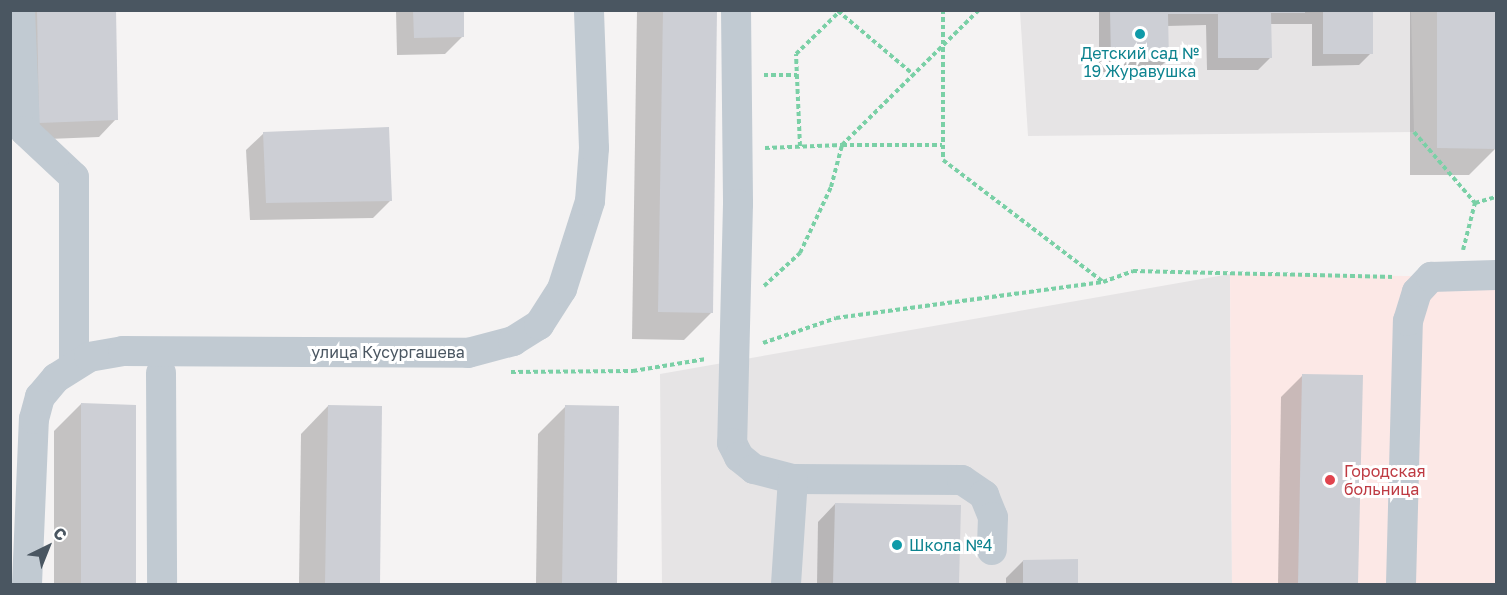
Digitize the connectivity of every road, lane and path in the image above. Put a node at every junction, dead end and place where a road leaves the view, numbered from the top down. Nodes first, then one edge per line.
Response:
1 (20, 10) edge
2 (589, 10) edge
3 (736, 10) edge
4 (943, 10) edge
5 (979, 10) edge
6 (838, 11) edge
7 (941, 50) junction
8 (914, 75) junction
9 (1414, 132) dead end
10 (842, 145) junction
11 (942, 145) junction
12 (800, 146) junction
13 (737, 149) junction
14 (1497, 197) edge
15 (1475, 202) junction
16 (1465, 275) junction
17 (1497, 275) edge
18 (1431, 277) junction
19 (1103, 282) junction
20 (735, 299) junction
21 (732, 354) junction
22 (65, 372) junction
23 (161, 373) dead end
24 (793, 479) junction
25 (992, 550) dead end
26 (27, 585) edge
27 (162, 585) edge
28 (786, 585) edge
29 (1401, 585) edge

1 - 22 street
2 - 22 street, улица Кусургашева
3 - 13 street
4 - 7 path
5 - 7 path
6 - 8 path
6 - 12 path
7 - 8 path
7 - 11 path
8 - 10 path
9 - 15 path
10 - 11 path
10 - 12 path
10 - 20 path
11 - 19 path
12 - 13 path
13 - 20 street
14 - 15 path
15 - 16 path
16 - 17 street
16 - 18 street
18 - 19 path
18 - 29 street
19 - 21 path
20 - 21 street
21 - 24 street
22 - 26 street
23 - 27 street
24 - 25 street
24 - 28 street

